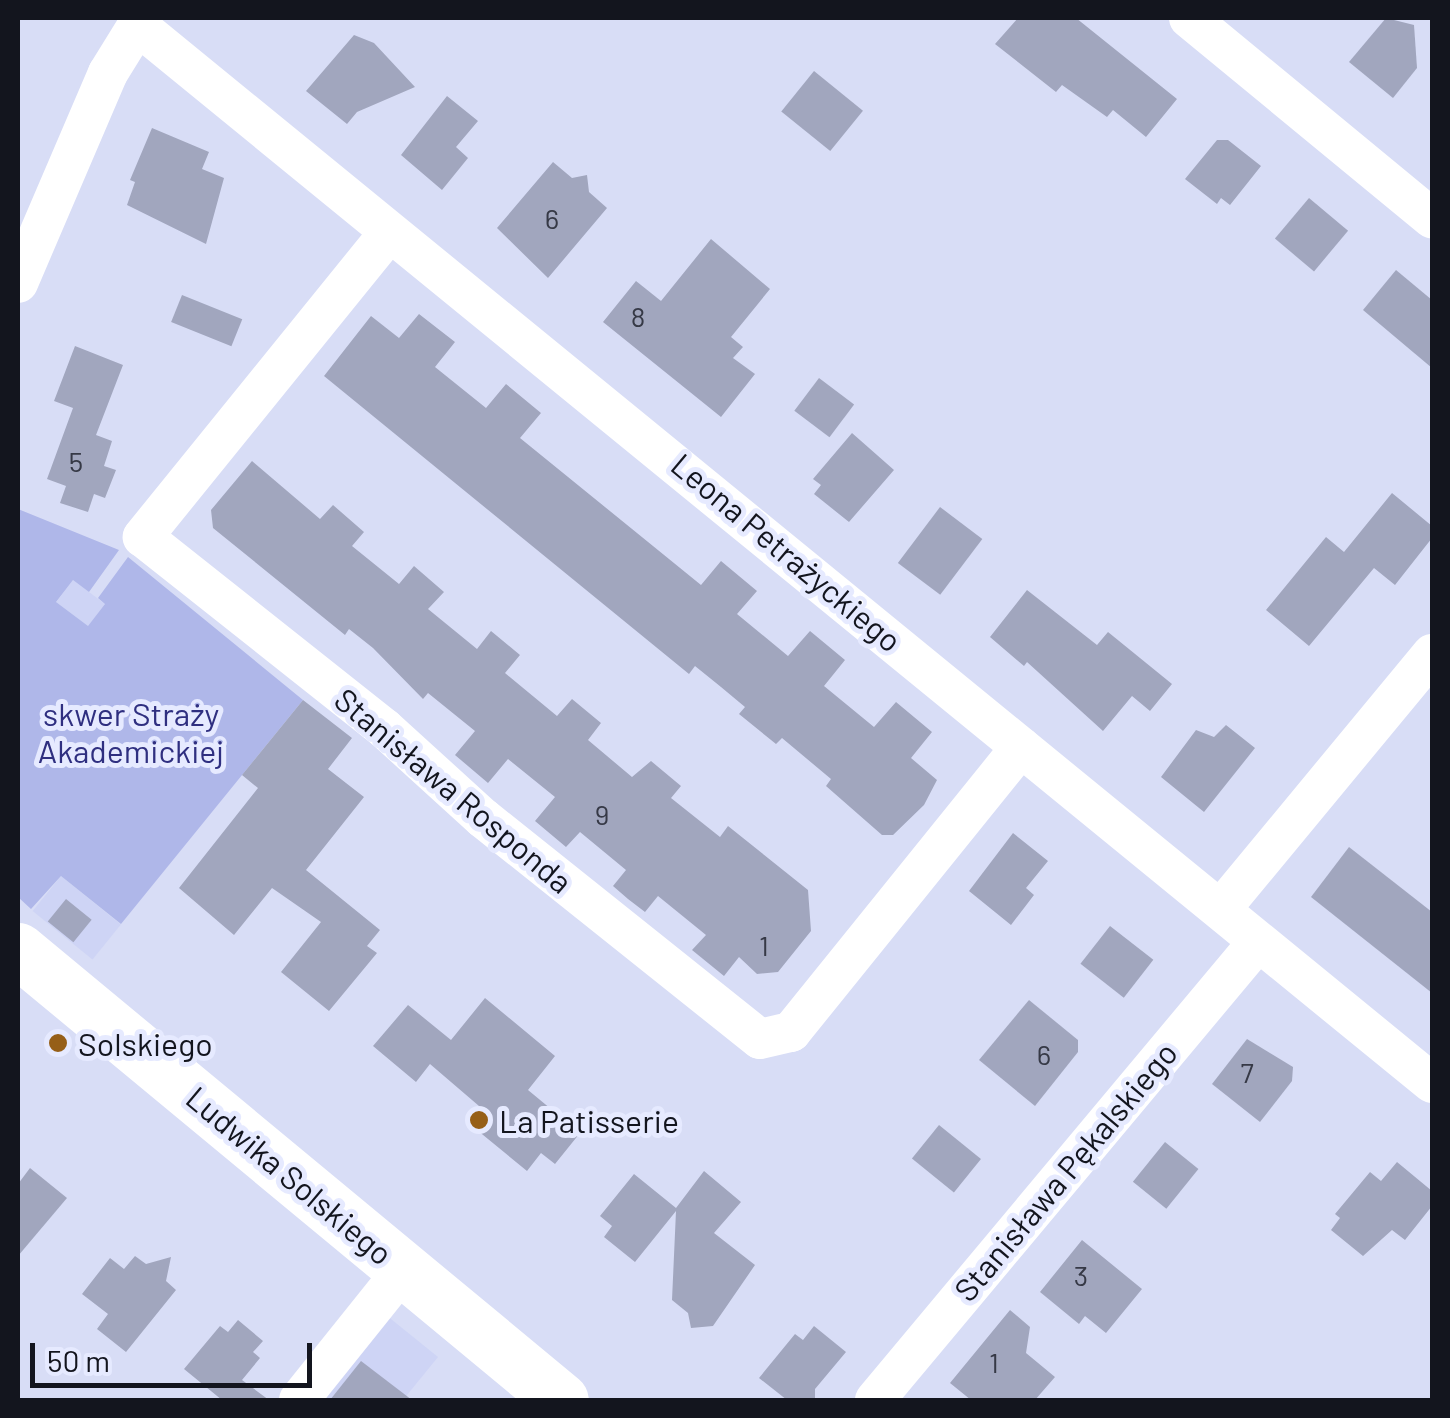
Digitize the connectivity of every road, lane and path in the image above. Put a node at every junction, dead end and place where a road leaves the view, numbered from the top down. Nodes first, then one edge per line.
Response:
1 (1189, 18) edge
2 (140, 22) edge
3 (1432, 218) edge
4 (388, 234) junction
5 (18, 283) edge
6 (1432, 654) edge
7 (1021, 747) junction
8 (1220, 908) junction
9 (1257, 943) junction
10 (18, 950) edge
11 (1432, 1083) edge
12 (403, 1270) junction
13 (299, 1400) edge
14 (562, 1400) edge
15 (875, 1400) edge

1 - 3 street
2 - 4 street, Leona Petrażyckiego
2 - 5 street
4 - 7 street, Leona Petrażyckiego
4 - 7 street, Stanisława Rosponda
6 - 8 street
7 - 8 street, Leona Petrażyckiego
8 - 9 street, Leona Petrażyckiego
9 - 11 street, Leona Petrażyckiego
9 - 15 street, Stanisława Pękalskiego
10 - 12 main road, Ludwika Solskiego
12 - 13 street
12 - 14 main road, Ludwika Solskiego

